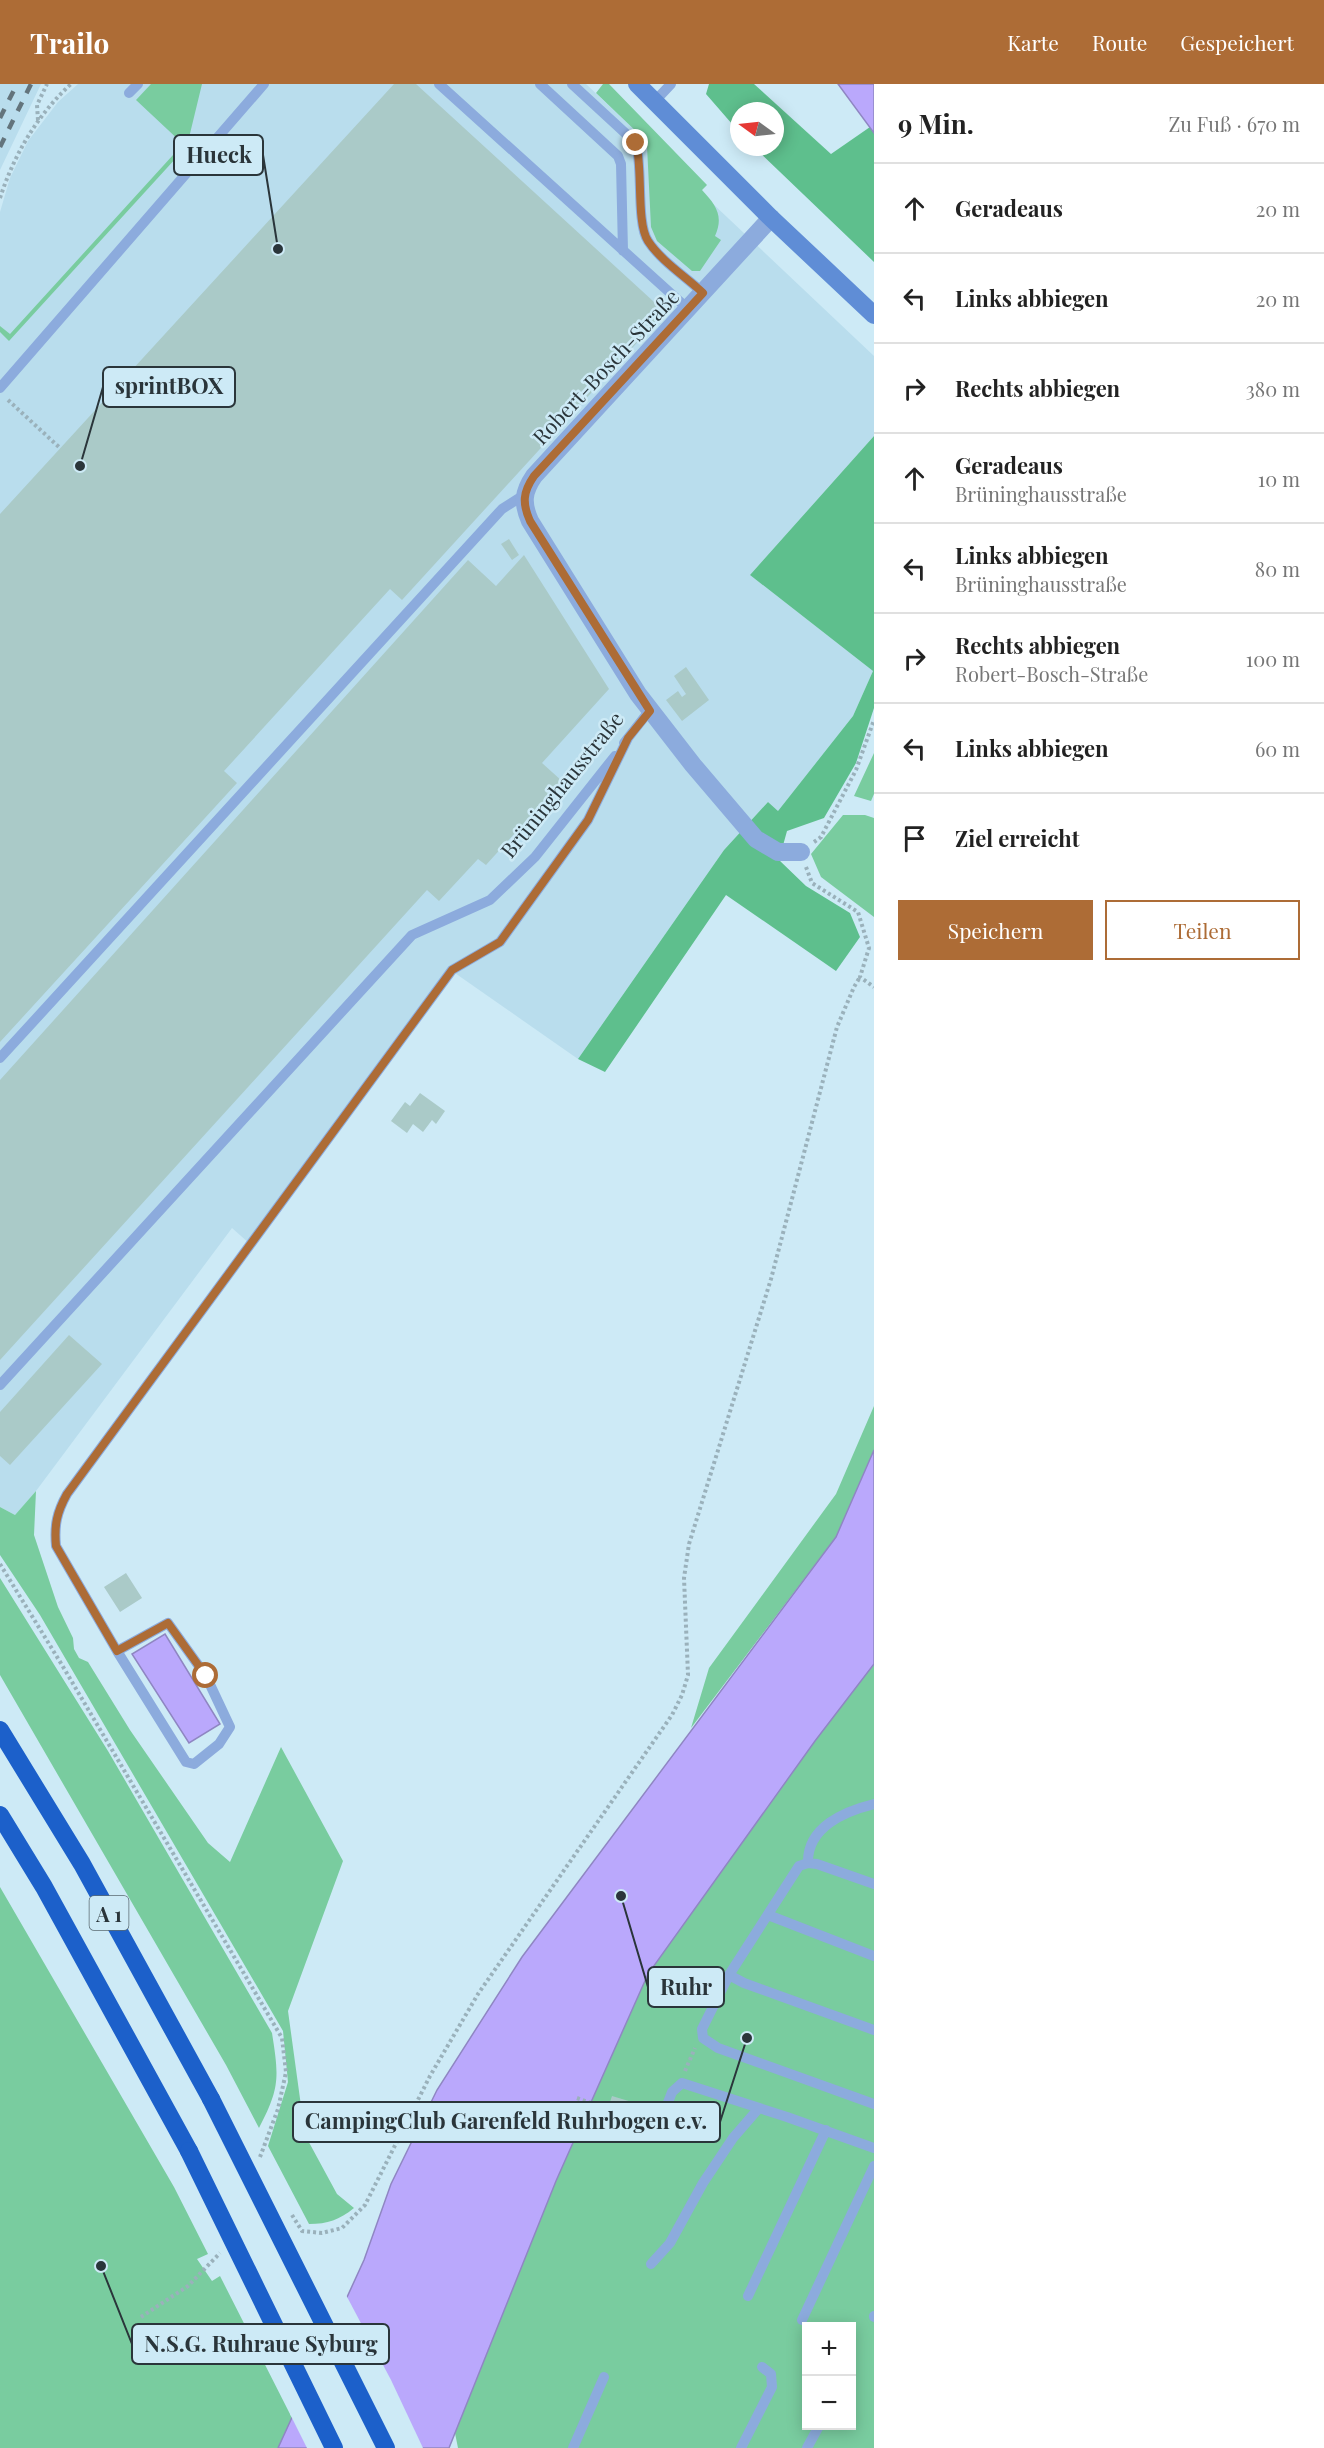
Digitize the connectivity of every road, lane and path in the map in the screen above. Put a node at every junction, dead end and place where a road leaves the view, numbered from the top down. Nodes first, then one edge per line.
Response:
1 (47, 84) edge
2 (71, 84) edge
3 (138, 84) edge
4 (264, 84) edge
5 (439, 84) edge
6 (540, 84) edge
7 (572, 84) edge
8 (638, 84) edge
9 (671, 84) edge
10 (129, 93) dead end
11 (655, 101) junction
12 (38, 121) junction
13 (0, 198) edge
14 (771, 218) junction
15 (623, 251) junction
16 (703, 293) junction
17 (688, 309) junction
18 (874, 315) edge
19 (0, 390) edge
20 (60, 448) dead end
21 (524, 495) junction
22 (650, 711) junction
23 (874, 720) edge
24 (628, 738) junction
25 (801, 852) junction
26 (860, 977) junction
27 (874, 987) edge
28 (0, 1058) edge
29 (0, 1386) edge
30 (0, 1564) edge
31 (117, 1651) junction
32 (0, 1730) edge
33 (874, 1804) edge
34 (0, 1815) edge
35 (808, 1863) junction
36 (874, 1884) edge
37 (768, 1915) junction
38 (874, 1956) edge
39 (729, 1975) junction
40 (874, 2030) edge
41 (703, 2038) junction
42 (682, 2084) junction
43 (577, 2098) dead end
44 (591, 2103) dead end
45 (874, 2104) edge
46 (759, 2108) junction
47 (659, 2126) dead end
48 (826, 2130) junction
49 (874, 2148) edge
50 (874, 2166) edge
51 (257, 2167) dead end
52 (365, 2205) dead end
53 (651, 2264) dead end
54 (748, 2296) dead end
55 (802, 2320) dead end
56 (762, 2367) dead end
57 (603, 2377) dead end
58 (817, 2430) edge
59 (334, 2448) edge
60 (386, 2448) edge
61 (573, 2448) edge
62 (741, 2448) edge
63 (807, 2448) edge

1 - 12 path
2 - 12 path
3 - 10 lane
4 - 19 lane
5 - 15 lane
6 - 15 lane
7 - 16 lane
8 - 11 main road
9 - 11 lane
11 - 14 main road
12 - 13 path
14 - 16 street, Robert-Bosch-Straße
14 - 18 main road
15 - 17 lane
16 - 17 street, Robert-Bosch-Straße
17 - 21 street, Robert-Bosch-Straße
19 - 20 path
21 - 22 street, Brüninghausstraße
21 - 28 lane
22 - 24 lane, Brüninghausstraße
22 - 25 street, Brüninghausstraße
23 - 25 path
24 - 29 lane, Brüninghausstraße
24 - 31 lane
25 - 26 path
26 - 27 path
26 - 52 path
30 - 51 path
31 - 31 lane
32 - 60 highway, A 1, bridge
33 - 35 lane
34 - 59 highway, A 1, bridge
35 - 36 lane
35 - 37 lane
37 - 38 lane
37 - 39 lane
39 - 40 lane
39 - 41 lane
41 - 42 path
41 - 45 lane
42 - 46 lane
42 - 47 lane
43 - 44 path
46 - 48 lane
46 - 53 lane
48 - 49 lane
48 - 54 lane
50 - 55 lane
56 - 62 lane
57 - 61 lane
58 - 63 lane

